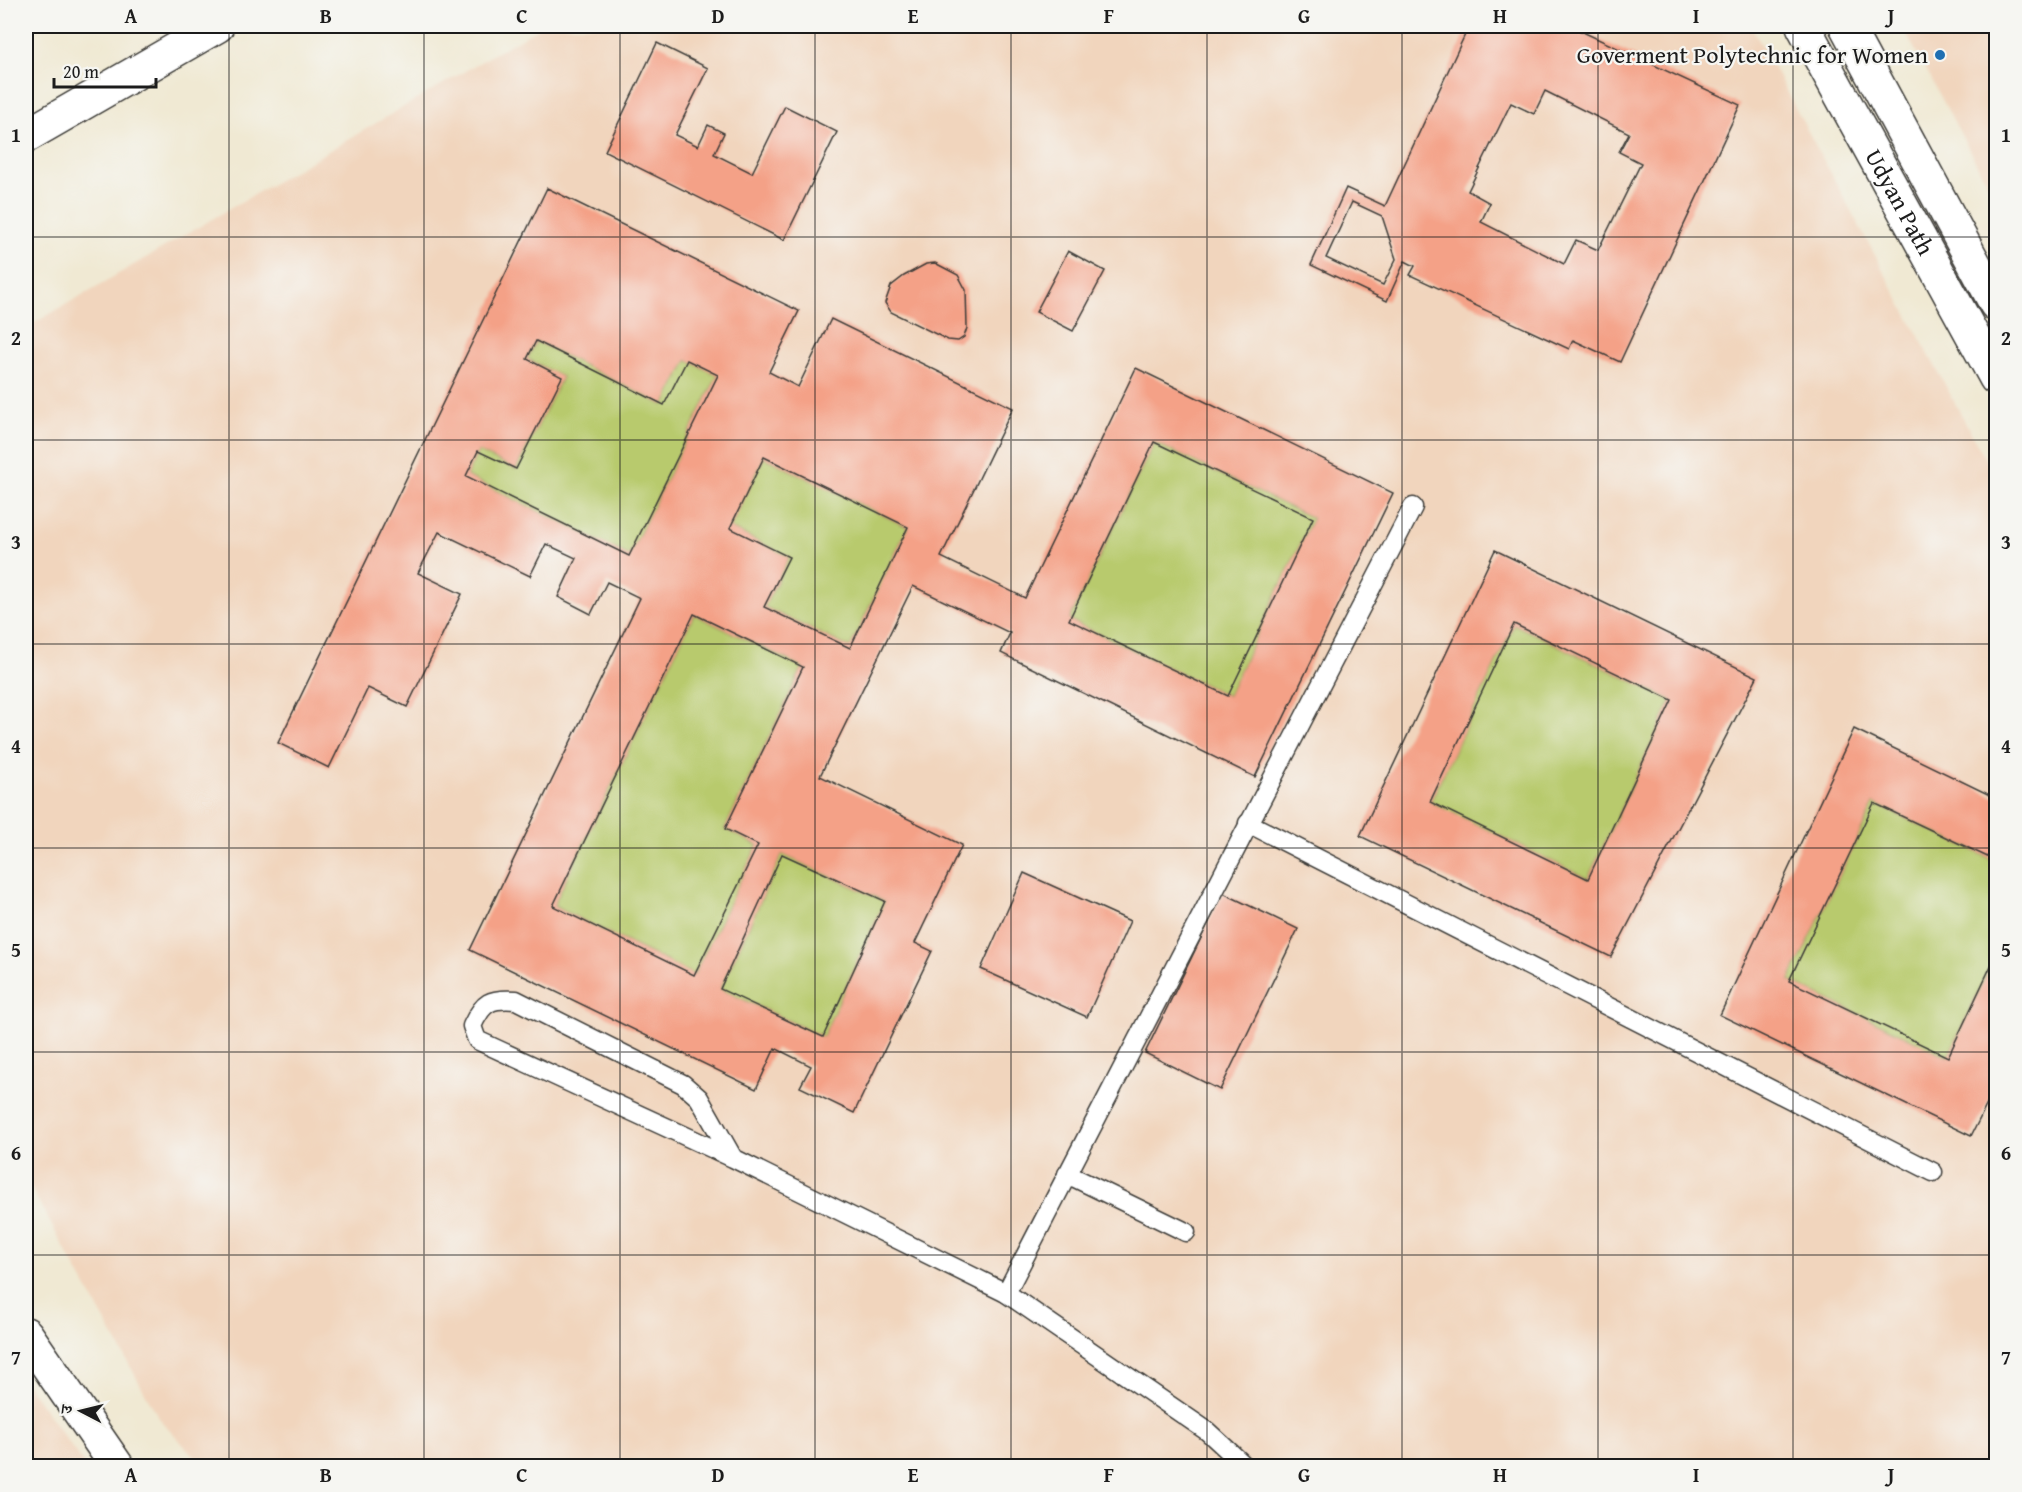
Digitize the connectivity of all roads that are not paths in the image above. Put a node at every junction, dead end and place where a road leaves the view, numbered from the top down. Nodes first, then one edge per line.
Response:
1 (217, 26) edge
2 (1803, 26) edge
3 (1846, 26) edge
4 (26, 136) edge
5 (1996, 304) edge
6 (1996, 378) edge
7 (1413, 507) dead end
8 (1248, 823) junction
9 (734, 1158) junction
10 (1933, 1172) dead end
11 (1067, 1174) junction
12 (1186, 1232) dead end
13 (1006, 1293) junction
14 (26, 1334) edge
15 (117, 1467) edge
16 (1245, 1467) edge

1 - 4 main road
2 - 6 main road, Udyan Path
3 - 5 main road, Udyan Path
7 - 8 lane
8 - 10 lane
8 - 11 lane
9 - 9 lane
9 - 13 lane
11 - 12 lane
11 - 13 lane
13 - 16 lane
14 - 15 main road

